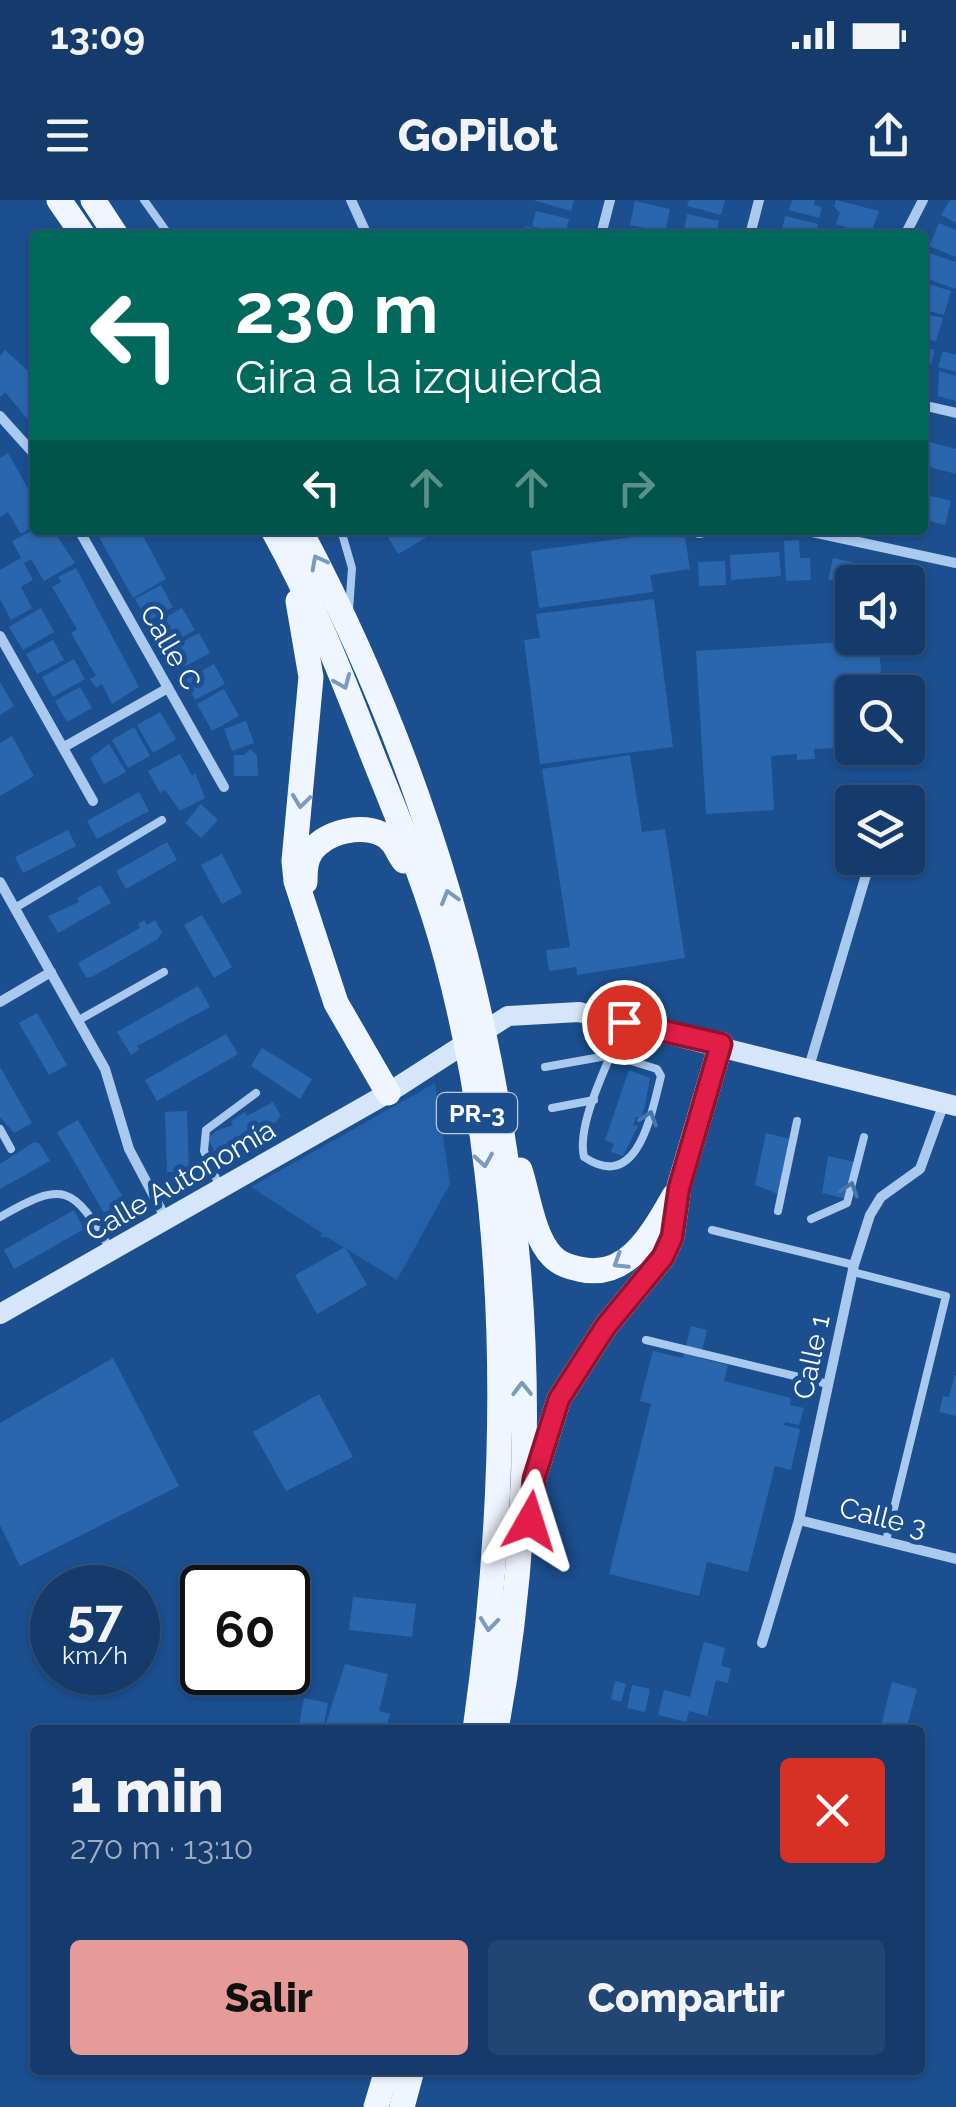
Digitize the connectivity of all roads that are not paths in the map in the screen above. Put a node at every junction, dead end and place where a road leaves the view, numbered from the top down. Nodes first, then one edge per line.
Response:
1 (59, 200) edge
2 (93, 200) edge
3 (144, 200) edge
4 (351, 200) edge
5 (610, 200) edge
6 (759, 200) edge
7 (922, 200) edge
8 (79, 230) edge
9 (113, 230) edge
10 (166, 230) edge
11 (366, 230) edge
12 (602, 230) edge
13 (751, 230) edge
14 (907, 230) edge
15 (928, 406) edge
16 (956, 413) edge
17 (0, 416) edge
18 (30, 449) edge
19 (81, 535) edge
20 (276, 535) edge
21 (303, 535) edge
22 (342, 535) edge
23 (827, 535) edge
24 (956, 563) edge
25 (293, 565) junction
26 (348, 620) junction
27 (0, 636) edge
28 (168, 688) junction
29 (64, 747) junction
30 (224, 787) dead end
31 (93, 801) dead end
32 (162, 820) dead end
33 (865, 875) edge
34 (420, 877) junction
35 (0, 882) edge
36 (15, 908) junction
37 (304, 912) junction
38 (51, 972) junction
39 (164, 972) dead end
40 (0, 1002) edge
41 (79, 1020) junction
42 (624, 1022) junction
43 (721, 1044) junction
44 (612, 1055) junction
45 (545, 1067) dead end
46 (809, 1068) junction
47 (256, 1093) dead end
48 (388, 1094) junction
49 (594, 1100) junction
50 (950, 1105) edge
51 (552, 1108) dead end
52 (797, 1121) dead end
53 (0, 1129) edge
54 (864, 1136) dead end
55 (506, 1142) junction
56 (11, 1148) dead end
57 (679, 1188) junction
58 (220, 1189) junction
59 (778, 1210) dead end
60 (0, 1217) edge
61 (810, 1218) dead end
62 (166, 1219) junction
63 (712, 1230) dead end
64 (112, 1251) junction
65 (854, 1269) junction
66 (0, 1314) edge
67 (646, 1340) dead end
68 (828, 1384) junction
69 (799, 1520) junction
70 (886, 1541) junction
71 (521, 1544) junction
72 (956, 1559) edge
73 (762, 1644) dead end
74 (476, 1725) edge
75 (497, 1725) edge
76 (386, 2075) edge
77 (411, 2075) edge
78 (376, 2107) edge
79 (402, 2107) edge

1 - 8 main road
2 - 9 main road
3 - 10 lane
4 - 11 street
5 - 12 street
6 - 13 street
7 - 14 street
15 - 16 street
17 - 18 street
19 - 28 street, Calle C
20 - 25 main road, PR-3
26 -> 21 main road, PR-3
22 - 26 lane
23 - 24 street
25 -> 34 main road, PR-3
25 -> 37 main road
55 -> 26 main road, PR-3
27 - 29 street
28 - 29 street
28 - 30 street, Calle C
29 - 31 street
32 - 36 lane
33 - 46 street
34 - 37 main road
34 -> 74 main road, PR-3
35 - 36 street
36 - 38 street
37 - 48 main road
38 - 40 street
38 - 41 street
39 - 41 lane
41 - 62 street
42 - 43 main road
42 - 44 lane
42 - 48 main road, Calle Autonomía
43 - 46 main road
43 - 57 main road
44 - 45 lane
44 - 49 lane
49 -> 44 lane
46 - 50 main road
47 - 58 lane
48 - 58 main road, Calle Autonomía
49 - 51 lane
50 - 65 street, Calle 1
52 - 59 lane
53 - 56 lane
61 -> 54 lane
57 -> 55 main road
71 -> 55 main road, PR-3
57 - 71 main road
58 - 62 main road, Calle Autonomía
60 - 64 lane
62 - 64 main road, Calle Autonomía
63 - 65 lane
64 - 66 main road, Calle Autonomía
65 - 68 street, Calle 1
65 - 70 lane
67 - 68 lane
68 - 69 street, Calle 1
69 - 70 street, Calle 3
69 - 73 street, Calle 1
70 - 72 street, Calle 3
71 - 75 main road, PR-3
76 - 78 main road
77 - 79 main road

